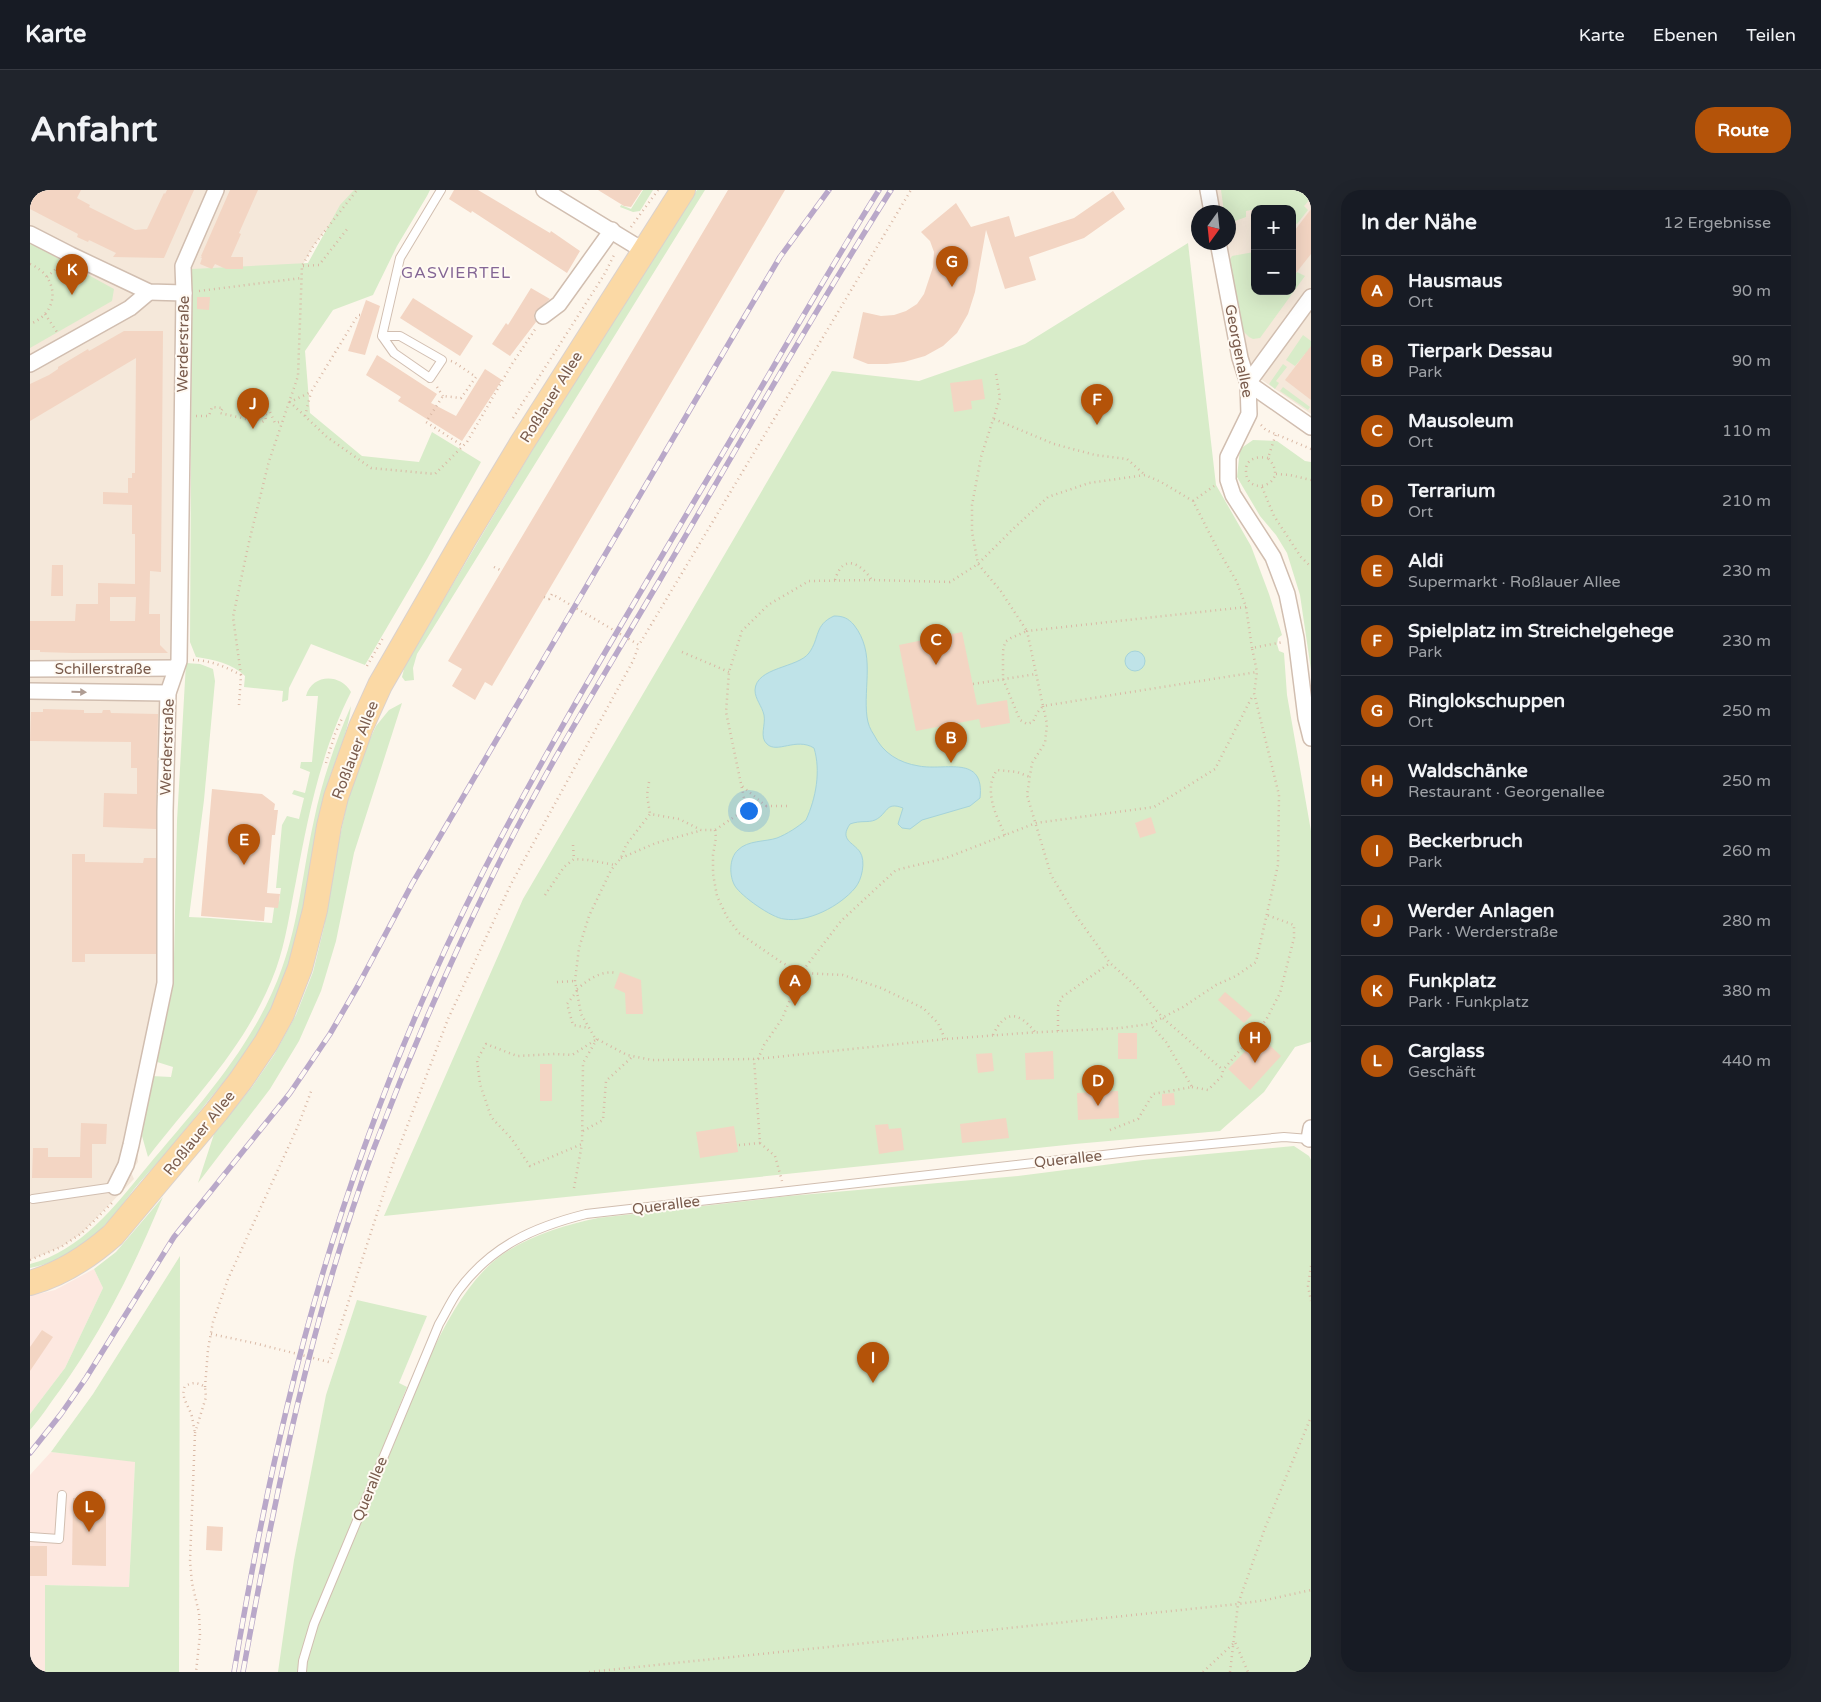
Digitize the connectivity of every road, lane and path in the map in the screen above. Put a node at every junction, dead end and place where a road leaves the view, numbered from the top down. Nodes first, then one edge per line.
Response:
1 (216, 190) edge
2 (357, 190) edge
3 (441, 190) edge
4 (544, 190) edge
5 (683, 190) edge
6 (911, 190) edge
7 (1208, 190) edge
8 (1211, 205) edge
9 (348, 228) dead end
10 (612, 230) junction
11 (30, 234) edge
12 (1220, 250) edge
13 (644, 251) junction
14 (30, 264) edge
15 (302, 266) junction
16 (302, 278) junction
17 (149, 292) junction
18 (184, 293) junction
19 (1311, 297) edge
20 (45, 314) junction
21 (360, 316) dead end
22 (543, 316) joint
23 (30, 324) edge
24 (382, 336) junction
25 (66, 344) junction
26 (442, 360) junction
27 (30, 364) edge
28 (996, 374) dead end
29 (1248, 383) junction
30 (311, 392) junction
31 (461, 398) junction
32 (290, 402) junction
33 (462, 402) dead end
34 (1249, 414) junction
35 (305, 416) junction
36 (182, 417) junction
37 (994, 419) junction
38 (283, 421) junction
39 (1311, 426) edge
40 (1276, 434) junction
41 (463, 446) junction
42 (1311, 449) edge
43 (1268, 458) junction
44 (1276, 474) junction
45 (1145, 475) junction
46 (1228, 480) junction
47 (1311, 480) edge
48 (1262, 487) junction
49 (1193, 501) junction
50 (978, 564) junction
51 (1311, 566) edge
52 (494, 567) dead end
53 (500, 570) dead end
54 (835, 580) junction
55 (872, 580) junction
56 (544, 596) dead end
57 (1246, 607) junction
58 (1027, 631) junction
59 (1270, 644) dead end
60 (639, 645) junction
61 (1252, 648) junction
62 (682, 652) dead end
63 (178, 664) junction
64 (30, 669) edge
65 (729, 672) junction
66 (1257, 672) junction
67 (1036, 674) junction
68 (240, 675) junction
69 (1003, 679) junction
70 (973, 684) dead end
71 (30, 691) edge
72 (168, 693) junction
73 (1254, 693) junction
74 (239, 705) dead end
75 (1043, 706) junction
76 (1311, 738) edge
77 (1030, 777) junction
78 (649, 782) dead end
79 (742, 786) junction
80 (766, 806) junction
81 (788, 806) dead end
82 (650, 814) junction
83 (737, 815) junction
84 (1036, 823) junction
85 (701, 830) junction
86 (715, 830) junction
87 (1004, 835) junction
88 (573, 845) dead end
89 (621, 858) junction
90 (574, 859) junction
91 (615, 866) junction
92 (545, 895) dead end
93 (1267, 915) junction
94 (1110, 962) junction
95 (616, 973) dead end
96 (801, 973) junction
97 (575, 981) junction
98 (557, 982) dead end
99 (577, 990) junction
100 (1163, 1018) junction
101 (1150, 1024) junction
102 (589, 1028) junction
103 (1058, 1031) junction
104 (1036, 1032) junction
105 (993, 1035) junction
106 (596, 1039) junction
107 (946, 1040) junction
108 (633, 1056) junction
109 (756, 1059) junction
110 (1223, 1070) junction
111 (1192, 1087) junction
112 (312, 1089) dead end
113 (1110, 1130) dead end
114 (583, 1131) junction
115 (1310, 1137) edge
116 (760, 1142) junction
117 (582, 1144) junction
118 (739, 1145) dead end
119 (574, 1188) dead end
120 (783, 1192) junction
121 (115, 1193) junction
122 (33, 1199) dead end
123 (30, 1260) edge
124 (1311, 1266) edge
125 (30, 1283) edge
126 (1311, 1301) edge
127 (211, 1334) junction
128 (204, 1387) junction
129 (1311, 1417) edge
130 (195, 1433) junction
131 (62, 1495) dead end
132 (30, 1537) edge
133 (1311, 1590) edge
134 (1238, 1604) junction
135 (1234, 1642) junction
136 (196, 1672) edge
137 (302, 1672) edge
138 (588, 1672) edge
139 (1203, 1672) edge
140 (1230, 1672) edge
141 (1248, 1672) edge

1 - 18 street, Werderstraße
2 - 15 path
3 - 24 lane
4 - 10 street
5 - 13 main road, Roßlauer Allee
6 - 60 path
7 - 8 street
9 - 15 path
10 - 13 street
10 - 22 street
11 - 17 street
12 - 29 street, Georgenallee
13 - 125 main road, Roßlauer Allee
14 - 20 path
15 - 16 path
16 - 18 path
16 - 32 path
17 - 18 street
17 - 25 street
18 - 36 street, Werderstraße
19 - 29 street
20 - 23 path
20 - 25 path
21 - 30 path
22 - 41 path
24 - 26 lane
24 - 26 lane
25 - 27 street
26 - 31 path
28 - 37 path
29 - 34 street, Georgenallee
29 - 39 street
30 - 32 path
30 - 35 path
31 - 33 path
31 - 41 path
32 - 35 path
32 - 38 path
34 - 40 path
34 - 46 street, Georgenallee
35 - 41 path
36 - 38 path
36 - 63 street, Werderstraße
37 - 45 path
37 - 50 path
38 - 68 path
40 - 42 path
40 - 43 path
43 - 44 path
43 - 48 path
44 - 47 path
44 - 48 path
45 - 49 path
45 - 50 path
46 - 49 path
46 - 76 street, Georgenallee
48 - 51 path
49 - 57 path
50 - 55 path
50 - 58 path
52 - 53 path
54 - 55 path
54 - 55 path
54 - 65 path
56 - 60 path
57 - 58 path
57 - 61 path
58 - 67 path
58 - 69 path
59 - 61 path
60 - 127 path
61 - 66 path
62 - 65 path
63 - 64 street, Schillerstraße
63 - 68 path
63 - 72 street, Werderstraße
65 - 79 path
66 - 73 path
66 - 75 path
67 - 69 path
67 - 75 path
68 - 74 path
69 - 70 path
69 - 75 path
71 -> 72 street, Schillerstraße
72 - 121 street, Werderstraße
73 - 84 path
73 - 93 path
75 - 77 path
77 - 84 path
77 - 87 path
78 - 82 path
79 - 80 path
79 - 83 path
80 - 81 path
80 - 83 path
82 - 85 path
82 - 89 path
83 - 86 path
84 - 87 path
84 - 94 path
85 - 86 path
85 - 89 path
86 - 96 path
87 - 96 path
88 - 90 path
89 - 91 path
90 - 91 path
90 - 92 path
91 - 97 path
93 - 100 path
93 - 110 path
94 - 100 path
94 - 103 path
95 - 99 path
96 - 107 path
96 - 109 path
97 - 98 path
97 - 99 path
99 - 102 path
99 - 102 path
100 - 101 path
100 - 110 path
101 - 103 path
101 - 111 path
102 - 106 path
103 - 104 path
104 - 105 path
104 - 105 path
105 - 107 path
106 - 108 path
106 - 114 path
106 - 117 path
107 - 109 path
108 - 109 path
108 - 114 path
109 - 116 path
110 - 111 path
111 - 113 path
112 - 127 path
114 - 117 path
115 - 120 lane, Querallee
116 - 118 path
116 - 120 path
117 - 119 path
120 - 137 lane, Querallee
121 - 122 lane
121 - 123 path
124 - 126 path
127 - 128 path
128 - 130 path
128 - 130 path
129 - 134 path
130 - 136 path
131 - 132 lane
133 - 134 path
134 - 135 path
134 - 138 path
135 - 139 path
135 - 140 path
135 - 141 path

